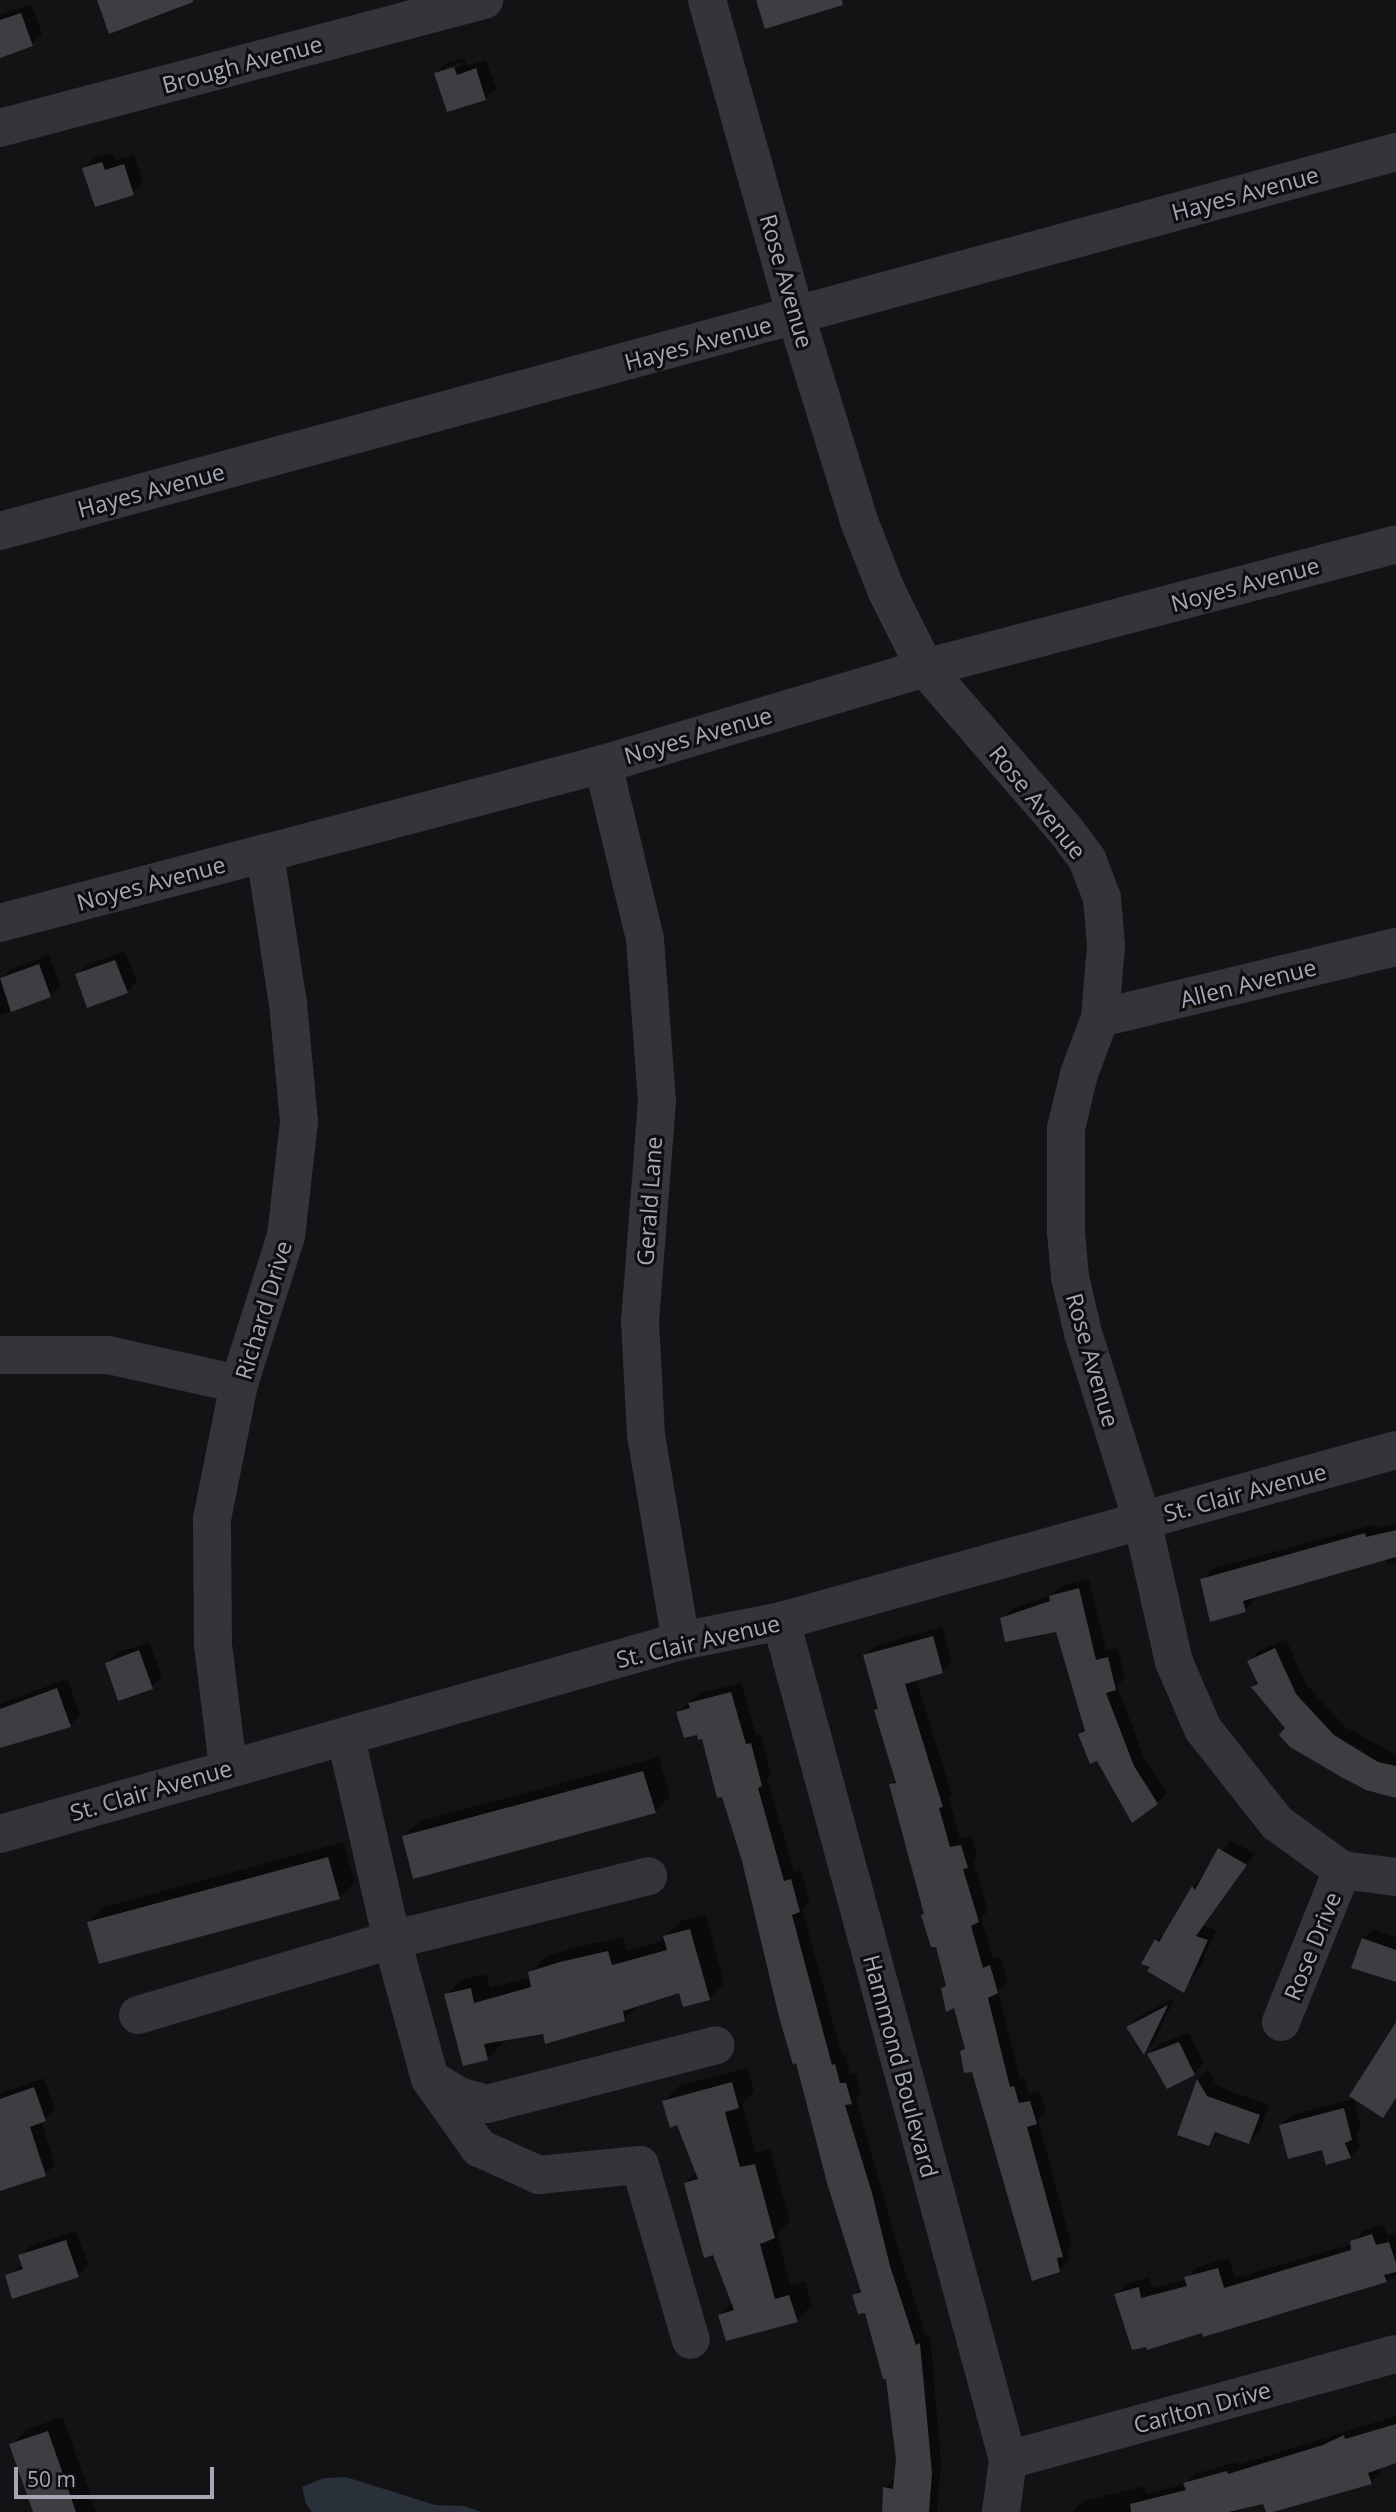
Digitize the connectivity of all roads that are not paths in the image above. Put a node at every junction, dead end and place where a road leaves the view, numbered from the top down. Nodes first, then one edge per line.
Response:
1 (484, 0) edge
2 (707, 0) edge
3 (0, 128) edge
4 (1396, 152) edge
5 (796, 316) junction
6 (0, 531) edge
7 (1396, 544) edge
8 (925, 668) junction
9 (603, 764) junction
10 (265, 853) junction
11 (0, 923) edge
12 (1396, 947) edge
13 (1100, 1018) junction
14 (0, 1355) edge
15 (239, 1384) junction
16 (1396, 1450) edge
17 (1142, 1520) junction
18 (781, 1621) junction
19 (681, 1641) junction
20 (346, 1738) junction
21 (228, 1767) junction
22 (0, 1834) edge
23 (1342, 1870) junction
24 (648, 1876) dead end
25 (1396, 1877) edge
26 (392, 1940) junction
27 (138, 2015) dead end
28 (1281, 2022) dead end
29 (716, 2045) dead end
30 (430, 2079) junction
31 (691, 2340) dead end
32 (1396, 2354) edge
33 (1008, 2460) junction
34 (1001, 2512) edge

1 - 3 street, Brough Avenue
2 - 5 street, Rose Avenue
4 - 5 street, Hayes Avenue
5 - 6 street, Hayes Avenue
5 - 8 street, Rose Avenue
7 - 8 street, Noyes Avenue
8 - 9 street, Noyes Avenue
8 - 13 street, Rose Avenue
9 - 10 street, Noyes Avenue
9 - 19 street, Gerald Lane
10 - 11 street, Noyes Avenue
10 - 15 street, Richard Drive
12 - 13 street, Allen Avenue
13 - 17 street, Rose Avenue
14 - 15 street
15 - 21 street, Richard Drive
16 - 17 street, St. Clair Avenue
17 - 18 street, St. Clair Avenue
17 - 23 street, Rose Avenue
18 - 19 street, St. Clair Avenue
18 - 33 street, Hammond Boulevard
19 - 20 street, St. Clair Avenue
20 - 21 street, St. Clair Avenue
20 - 26 street
21 - 22 street, St. Clair Avenue
23 - 25 street
23 - 28 street, Rose Drive
24 - 26 street
26 - 27 street
26 - 30 street
29 - 30 street
30 - 31 street
32 - 33 street, Carlton Drive
33 - 34 street, Hammond Boulevard

